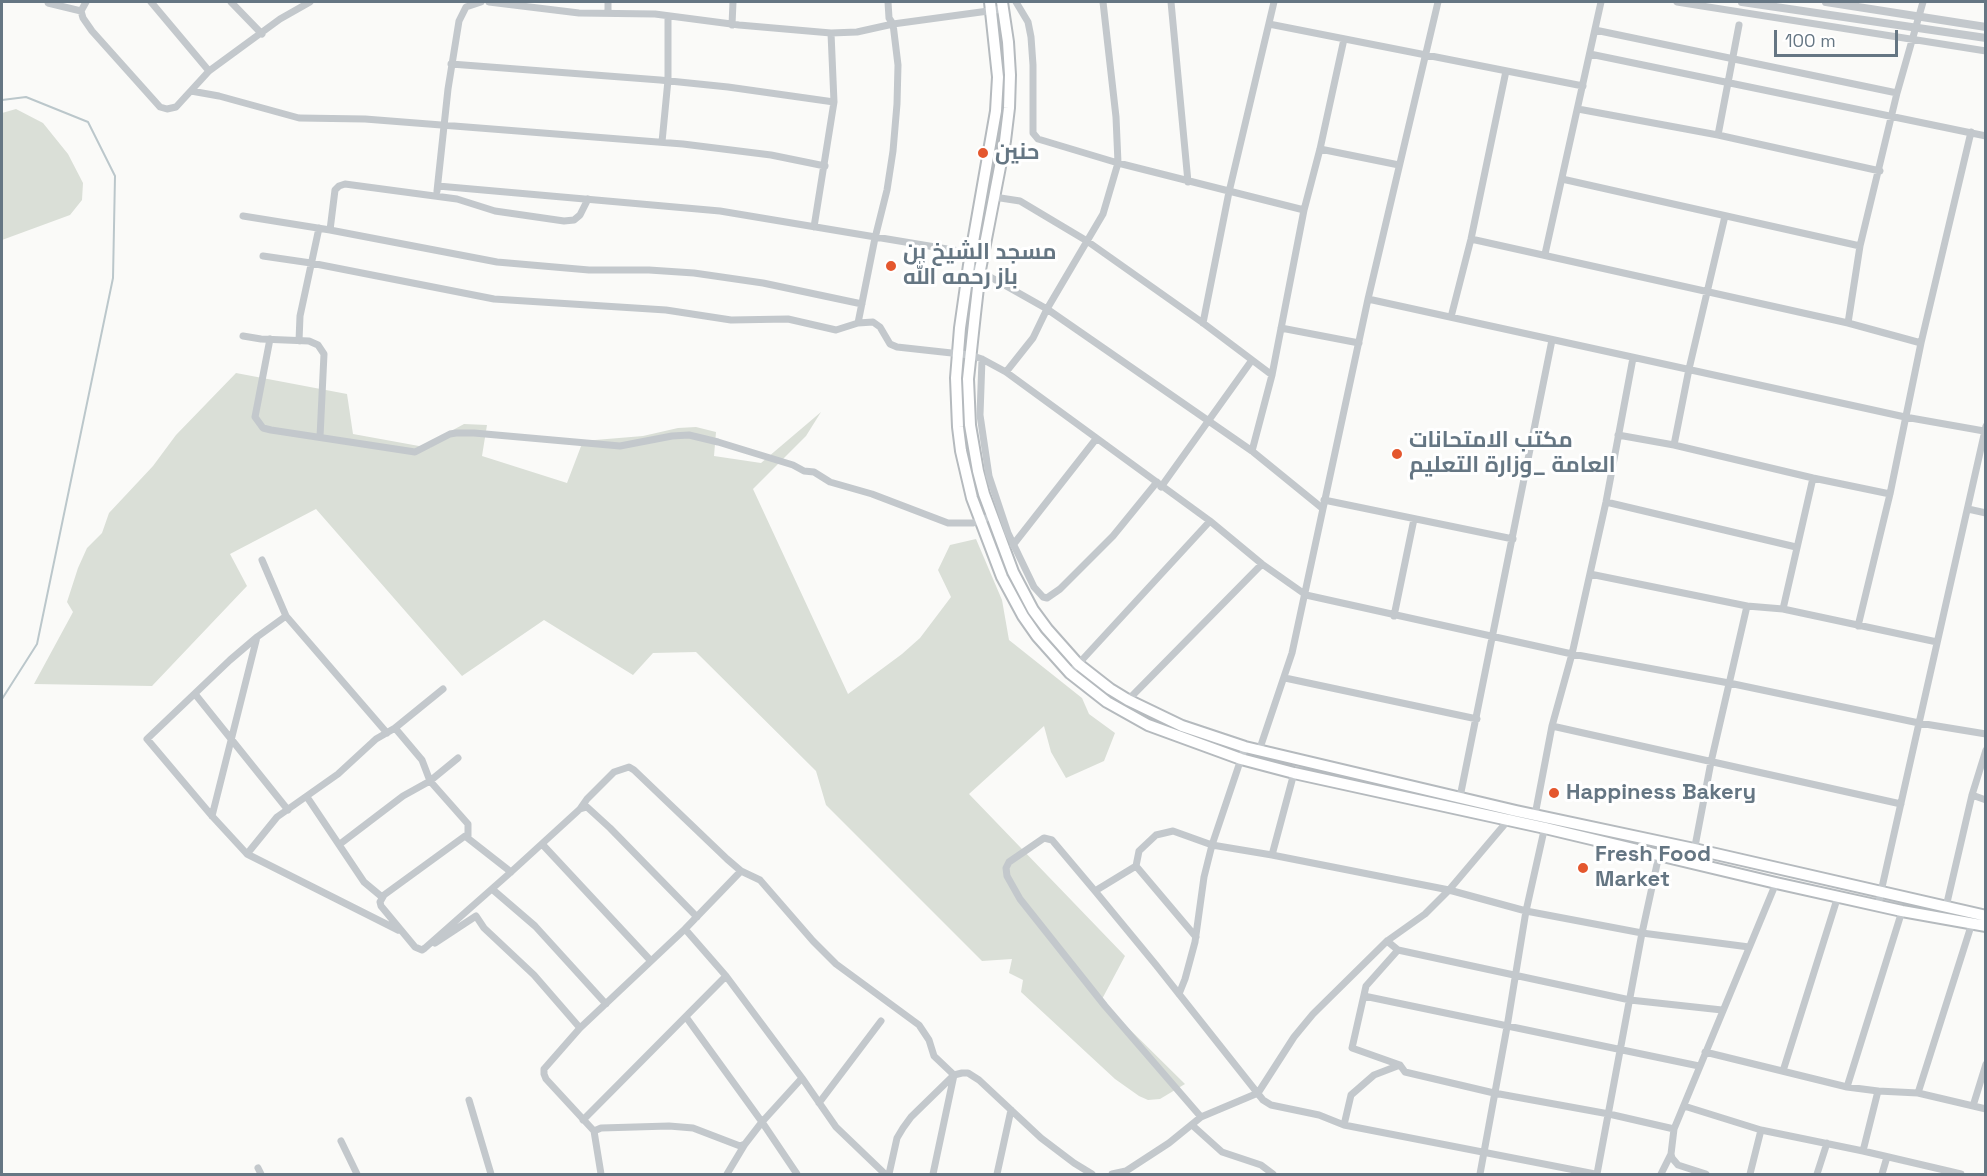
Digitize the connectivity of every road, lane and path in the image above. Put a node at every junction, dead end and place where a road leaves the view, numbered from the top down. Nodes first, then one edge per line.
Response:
1 (48, 2) edge
2 (86, 2) edge
3 (151, 2) edge
4 (231, 2) edge
5 (310, 2) edge
6 (481, 2) edge
7 (489, 2) edge
8 (608, 2) edge
9 (734, 2) edge
10 (888, 2) edge
11 (1016, 2) edge
12 (1103, 2) edge
13 (1171, 2) edge
14 (1274, 2) edge
15 (1438, 2) edge
16 (1601, 2) edge
17 (1677, 2) edge
18 (1742, 2) edge
19 (1826, 2) edge
20 (1923, 2) edge
21 (1768, 4) edge
22 (1002, 5) edge
23 (990, 6) edge
24 (81, 11) junction
25 (608, 13) junction
26 (668, 16) junction
27 (1920, 16) junction
28 (732, 24) junction
29 (893, 24) junction
30 (1269, 24) junction
31 (1739, 25) dead end
32 (1986, 27) edge
33 (1917, 28) junction
34 (1595, 30) junction
35 (831, 33) junction
36 (262, 34) junction
37 (1986, 38) edge
38 (1344, 39) junction
39 (1913, 39) junction
40 (1986, 51) edge
41 (1590, 54) junction
42 (1425, 55) junction
43 (1732, 58) junction
44 (451, 64) junction
45 (1506, 70) junction
46 (209, 71) junction
47 (668, 80) junction
48 (1727, 84) junction
49 (1582, 86) junction
50 (191, 91) junction
51 (1898, 93) junction
52 (834, 102) junction
53 (1578, 109) junction
54 (1892, 117) junction
55 (443, 125) junction
56 (1971, 132) junction
57 (1718, 135) junction
58 (1986, 136) edge
59 (662, 142) junction
60 (1320, 149) junction
61 (1118, 163) junction
62 (1399, 165) junction
63 (825, 166) junction
64 (1880, 171) junction
65 (1562, 179) junction
66 (1188, 182) junction
67 (438, 186) junction
68 (1229, 192) junction
69 (436, 196) junction
70 (994, 197) junction
71 (588, 199) junction
72 (1304, 210) junction
73 (243, 216) dead end
74 (1725, 216) junction
75 (814, 227) junction
76 (319, 228) junction
77 (330, 230) junction
78 (875, 238) junction
79 (1471, 239) junction
80 (1087, 241) junction
81 (1860, 246) junction
82 (971, 253) junction
83 (1545, 254) junction
84 (983, 255) junction
85 (262, 256) dead end
86 (311, 263) junction
87 (969, 265) junction
88 (980, 270) junction
89 (1707, 293) junction
90 (1368, 299) junction
91 (862, 304) junction
92 (1047, 309) junction
93 (1451, 317) junction
94 (858, 323) junction
95 (1203, 323) junction
96 (1848, 323) junction
97 (1281, 328) junction
98 (243, 336) dead end
99 (270, 339) junction
100 (299, 340) junction
101 (1552, 340) junction
102 (1359, 343) junction
103 (1921, 343) junction
104 (958, 354) junction
105 (970, 355) junction
106 (1633, 358) junction
107 (982, 359) junction
108 (1252, 360) junction
109 (1689, 369) junction
110 (1006, 372) junction
111 (1272, 375) junction
112 (1905, 417) junction
113 (1208, 422) junction
114 (1985, 429) edge
115 (1618, 435) junction
116 (320, 437) junction
117 (1096, 439) junction
118 (1674, 445) junction
119 (1252, 451) junction
120 (1814, 478) junction
121 (1159, 484) junction
122 (1890, 494) junction
123 (1606, 502) junction
124 (1323, 504) junction
125 (1968, 509) junction
126 (1986, 513) edge
127 (992, 516) junction
128 (1414, 519) junction
129 (980, 521) junction
130 (1210, 521) junction
131 (1513, 539) junction
132 (1796, 547) junction
133 (1009, 548) junction
134 (994, 557) junction
135 (262, 560) dead end
136 (1262, 564) junction
137 (1590, 574) junction
138 (1306, 595) junction
139 (1747, 606) junction
140 (1783, 609) junction
141 (1028, 613) junction
142 (1394, 615) junction
143 (286, 616) junction
144 (1858, 626) junction
145 (1492, 636) junction
146 (257, 638) junction
147 (1937, 642) junction
148 (1572, 654) junction
149 (1074, 668) junction
150 (1285, 678) junction
151 (1728, 683) junction
152 (443, 688) dead end
153 (195, 694) junction
154 (1128, 700) junction
155 (1477, 719) junction
156 (1919, 723) junction
157 (1552, 726) junction
158 (395, 728) junction
159 (387, 733) junction
160 (1986, 734) edge
161 (233, 741) junction
162 (1245, 747) junction
163 (1986, 750) edge
164 (1259, 751) junction
165 (458, 758) dead end
166 (1241, 759) junction
167 (1711, 762) junction
168 (1294, 773) junction
169 (430, 781) junction
170 (1972, 795) junction
171 (307, 797) junction
172 (1460, 797) junction
173 (1986, 800) edge
174 (1901, 804) junction
175 (580, 809) junction
176 (288, 810) junction
177 (1516, 811) junction
178 (1535, 815) junction
179 (212, 816) junction
180 (1509, 820) junction
181 (1546, 823) junction
182 (468, 837) junction
183 (340, 844) junction
184 (542, 844) junction
185 (1212, 845) junction
186 (1694, 849) junction
187 (248, 854) junction
188 (1272, 855) junction
189 (1659, 855) junction
190 (1692, 862) junction
191 (1136, 866) junction
192 (741, 871) junction
193 (511, 872) junction
194 (1776, 883) junction
195 (492, 889) junction
196 (1449, 890) junction
197 (1095, 891) junction
198 (1881, 891) junction
199 (1838, 896) junction
200 (382, 897) junction
201 (1878, 905) junction
202 (1946, 907) junction
203 (1526, 911) junction
204 (1902, 911) junction
205 (1986, 916) edge
206 (697, 917) junction
207 (1972, 923) junction
208 (1986, 926) edge
209 (685, 929) junction
210 (403, 933) junction
211 (1642, 933) junction
212 (1196, 937) junction
213 (1387, 941) junction
214 (428, 946) junction
215 (1749, 947) junction
216 (1398, 950) junction
217 (651, 961) junction
218 (726, 976) junction
219 (1516, 976) junction
220 (1179, 994) junction
221 (1364, 996) junction
222 (1630, 1000) junction
223 (606, 1004) junction
224 (1722, 1010) junction
225 (686, 1017) junction
226 (881, 1021) dead end
227 (1507, 1027) junction
228 (580, 1028) junction
229 (1620, 1050) junction
230 (1705, 1052) junction
231 (1986, 1064) edge
232 (1400, 1065) junction
233 (1699, 1066) junction
234 (1783, 1071) junction
235 (954, 1075) junction
236 (802, 1078) junction
237 (1847, 1087) junction
238 (1878, 1091) junction
239 (1258, 1093) junction
240 (1494, 1093) junction
241 (1917, 1093) junction
242 (469, 1100) dead end
243 (819, 1103) junction
244 (1684, 1106) junction
245 (1973, 1106) junction
246 (1986, 1109) edge
247 (1011, 1110) junction
248 (1609, 1114) junction
249 (1201, 1117) junction
250 (582, 1120) junction
251 (762, 1122) junction
252 (1192, 1125) junction
253 (1344, 1125) junction
254 (1674, 1129) junction
255 (1761, 1130) junction
256 (594, 1131) junction
257 (341, 1141) dead end
258 (1827, 1143) junction
259 (745, 1144) junction
260 (1863, 1151) junction
261 (1484, 1152) junction
262 (1671, 1154) junction
263 (1887, 1157) junction
264 (1126, 1173) edge
265 (1948, 1173) edge
266 (357, 1174) edge
267 (492, 1174) edge
268 (598, 1174) edge
269 (727, 1174) edge
270 (797, 1174) edge
271 (885, 1174) edge
272 (889, 1174) edge
273 (933, 1174) edge
274 (997, 1174) edge
275 (1092, 1174) edge
276 (1112, 1174) edge
277 (1273, 1174) edge
278 (1479, 1174) edge
279 (1596, 1174) edge
280 (1661, 1174) edge
281 (1706, 1174) edge
282 (1749, 1174) edge
283 (1817, 1174) edge
284 (1882, 1174) edge
285 (1961, 1174) edge

1 - 24 street
2 - 24 street
3 - 46 street
4 - 36 street
5 - 36 street
6 - 44 street
7 - 25 street
8 - 25 street
9 - 28 street
10 - 29 street
11 - 61 street
12 - 61 street
13 - 66 street
14 - 30 street
15 - 42 street
16 - 34 street
17 - 39 street
18 - 21 street
19 - 27 street
20 - 27 street
21 - 33 street
22 - 23 street
22 - 70 main road
23 - 29 street
23 - 82 main road
24 - 50 street
25 - 26 street
26 - 28 street
26 - 47 street
27 - 32 street
27 - 33 street
28 - 35 street
29 - 35 street
29 - 78 street
30 - 38 street
30 - 68 street
31 - 43 street
33 - 37 street
33 - 39 street
34 - 41 street
34 - 43 street
35 - 52 street
36 - 46 street
38 - 42 street
38 - 60 street
39 - 40 street
39 - 51 street
41 - 48 street
41 - 49 street
42 - 45 street
42 - 62 street
43 - 48 street
43 - 51 street
44 - 47 street
44 - 55 street
45 - 49 street
45 - 79 street
46 - 50 street
47 - 52 street
47 - 59 street
48 - 54 street
48 - 57 street
49 - 53 street
50 - 55 street
51 - 54 street
52 - 63 street
53 - 57 street
53 - 65 street
54 - 56 street
54 - 64 street
55 - 59 street
55 - 67 street
56 - 58 street
56 - 103 street
57 - 64 street
59 - 63 street
60 - 62 street
60 - 72 street
61 - 66 street
61 - 80 street
62 - 90 street
63 - 75 street
64 - 81 street
65 - 74 street
65 - 83 street
66 - 68 street
67 - 69 street
67 - 71 street
68 - 72 street
68 - 95 street
69 - 71 street
69 - 77 street
70 - 80 street
70 - 84 main road
71 - 75 street
72 - 97 street
73 - 76 street
74 - 81 street
74 - 89 street
75 - 78 street
76 - 77 street
76 - 86 street
77 - 91 street
78 - 82 street
78 - 91 street
79 - 83 street
79 - 93 street
80 - 92 street
80 - 95 street
81 - 96 street
82 - 84 street
82 - 87 main road
83 - 89 street
84 - 88 main road
85 - 86 street
86 - 94 street
86 - 100 street
87 - 88 street
87 - 104 main road
88 - 92 street
88 - 105 main road
89 - 96 street
89 - 109 street
90 - 93 street
90 - 102 street
91 - 94 street
92 - 110 street
92 - 113 street
93 - 101 street
94 - 104 street
95 - 108 street
96 - 103 street
97 - 102 street
97 - 111 street
98 - 99 street
99 - 100 street
99 - 116 street
100 - 116 street
101 - 106 street
101 - 131 street
102 - 124 street
103 - 112 street
104 - 105 street
104 - 129 main road
105 - 107 street
105 - 127 main road
106 - 109 street
106 - 115 street
107 - 110 street
107 - 133 street
108 - 111 street
108 - 113 street
109 - 112 street
109 - 118 street
110 - 117 street
111 - 119 street
112 - 114 street
112 - 122 street
113 - 119 street
113 - 121 street
114 - 125 street
115 - 118 street
115 - 123 street
116 - 129 street
117 - 121 street
117 - 133 street
118 - 120 street
119 - 124 street
120 - 122 street
120 - 132 street
121 - 130 street
121 - 133 street
122 - 144 street
123 - 132 street
123 - 137 street
124 - 128 street
124 - 138 street
125 - 126 street
125 - 147 street
127 - 129 street
127 - 133 main road
128 - 131 street
128 - 142 street
129 - 134 main road
130 - 136 street
130 - 149 street
131 - 145 street
132 - 140 street
133 - 134 main road
133 - 141 main road
134 - 141 main road
135 - 143 street
136 - 138 street
136 - 154 street
137 - 139 street
137 - 148 street
138 - 142 street
138 - 150 street
139 - 140 street
139 - 151 street
140 - 144 street
141 - 149 main road
142 - 145 street
143 - 146 street
143 - 159 street
144 - 147 street
145 - 148 street
145 - 155 street
146 - 153 street
146 - 161 street
147 - 156 street
148 - 151 street
148 - 157 street
149 - 154 main road
149 - 166 main road
150 - 155 street
150 - 164 street
151 - 156 street
151 - 167 street
152 - 158 street
153 - 161 street
153 - 179 street
154 - 162 main road
155 - 172 street
156 - 160 street
156 - 174 street
157 - 167 street
157 - 178 street
158 - 159 street
158 - 169 street
159 - 171 street
161 - 176 street
161 - 179 street
162 - 164 main road
162 - 166 street
163 - 170 street
164 - 172 main road
165 - 169 street
166 - 168 main road
166 - 185 street
167 - 174 street
167 - 186 street
168 - 180 main road
168 - 188 street
169 - 182 street
169 - 183 street
170 - 173 street
170 - 202 street
171 - 176 street
171 - 183 street
172 - 177 main road
174 - 198 street
175 - 184 street
175 - 192 street
175 - 206 street
176 - 187 street
177 - 178 main road
177 - 180 street
178 - 181 main road
179 - 187 street
180 - 181 main road
180 - 196 street
181 - 186 main road
181 - 189 main road
181 - 203 street
182 - 193 street
182 - 200 street
183 - 200 street
184 - 193 street
184 - 217 street
185 - 188 street
185 - 191 street
185 - 212 street
186 - 190 street
186 - 198 main road
187 - 210 street
188 - 196 street
189 - 190 main road
189 - 211 street
190 - 194 main road
191 - 197 street
191 - 212 street
192 - 206 street
192 - 235 street
193 - 195 street
194 - 199 main road
194 - 215 street
195 - 214 street
195 - 223 street
196 - 203 street
196 - 213 street
197 - 220 street
197 - 249 street
198 - 201 street
198 - 202 main road
199 - 201 main road
199 - 234 street
200 - 210 street
201 - 204 main road
202 - 205 main road
203 - 211 street
203 - 219 street
204 - 207 main road
204 - 237 street
206 - 209 street
207 - 208 main road
207 - 241 street
209 - 217 street
209 - 218 street
210 - 214 street
211 - 215 street
211 - 222 street
212 - 220 street
213 - 216 street
213 - 239 street
214 - 228 street
215 - 224 street
216 - 219 street
216 - 221 street
217 - 223 street
218 - 225 street
218 - 236 street
219 - 222 street
219 - 227 street
220 - 239 street
221 - 227 street
221 - 232 street
222 - 224 street
222 - 229 street
223 - 228 street
224 - 230 street
225 - 250 street
225 - 251 street
226 - 243 street
227 - 229 street
227 - 240 street
228 - 250 street
229 - 233 street
229 - 248 street
230 - 233 street
230 - 234 street
231 - 245 street
232 - 240 street
232 - 253 street
233 - 244 street
234 - 237 street
235 - 247 street
235 - 272 street
235 - 273 street
236 - 243 street
236 - 251 street
237 - 238 street
238 - 241 street
238 - 260 street
239 - 249 street
239 - 253 street
240 - 248 street
240 - 261 street
241 - 245 street
242 - 267 street
243 - 271 street
244 - 254 street
244 - 255 street
245 - 246 street
247 - 274 street
247 - 275 street
248 - 254 street
248 - 279 street
249 - 252 street
250 - 256 street
251 - 259 street
251 - 270 street
252 - 264 street
252 - 277 street
253 - 261 street
254 - 262 street
255 - 258 street
255 - 282 street
256 - 259 street
256 - 268 street
257 - 266 street
258 - 260 street
258 - 283 street
259 - 269 street
260 - 263 street
261 - 278 street
261 - 279 street
262 - 280 street
262 - 281 street
263 - 265 street
263 - 284 street
264 - 276 street
265 - 285 street

